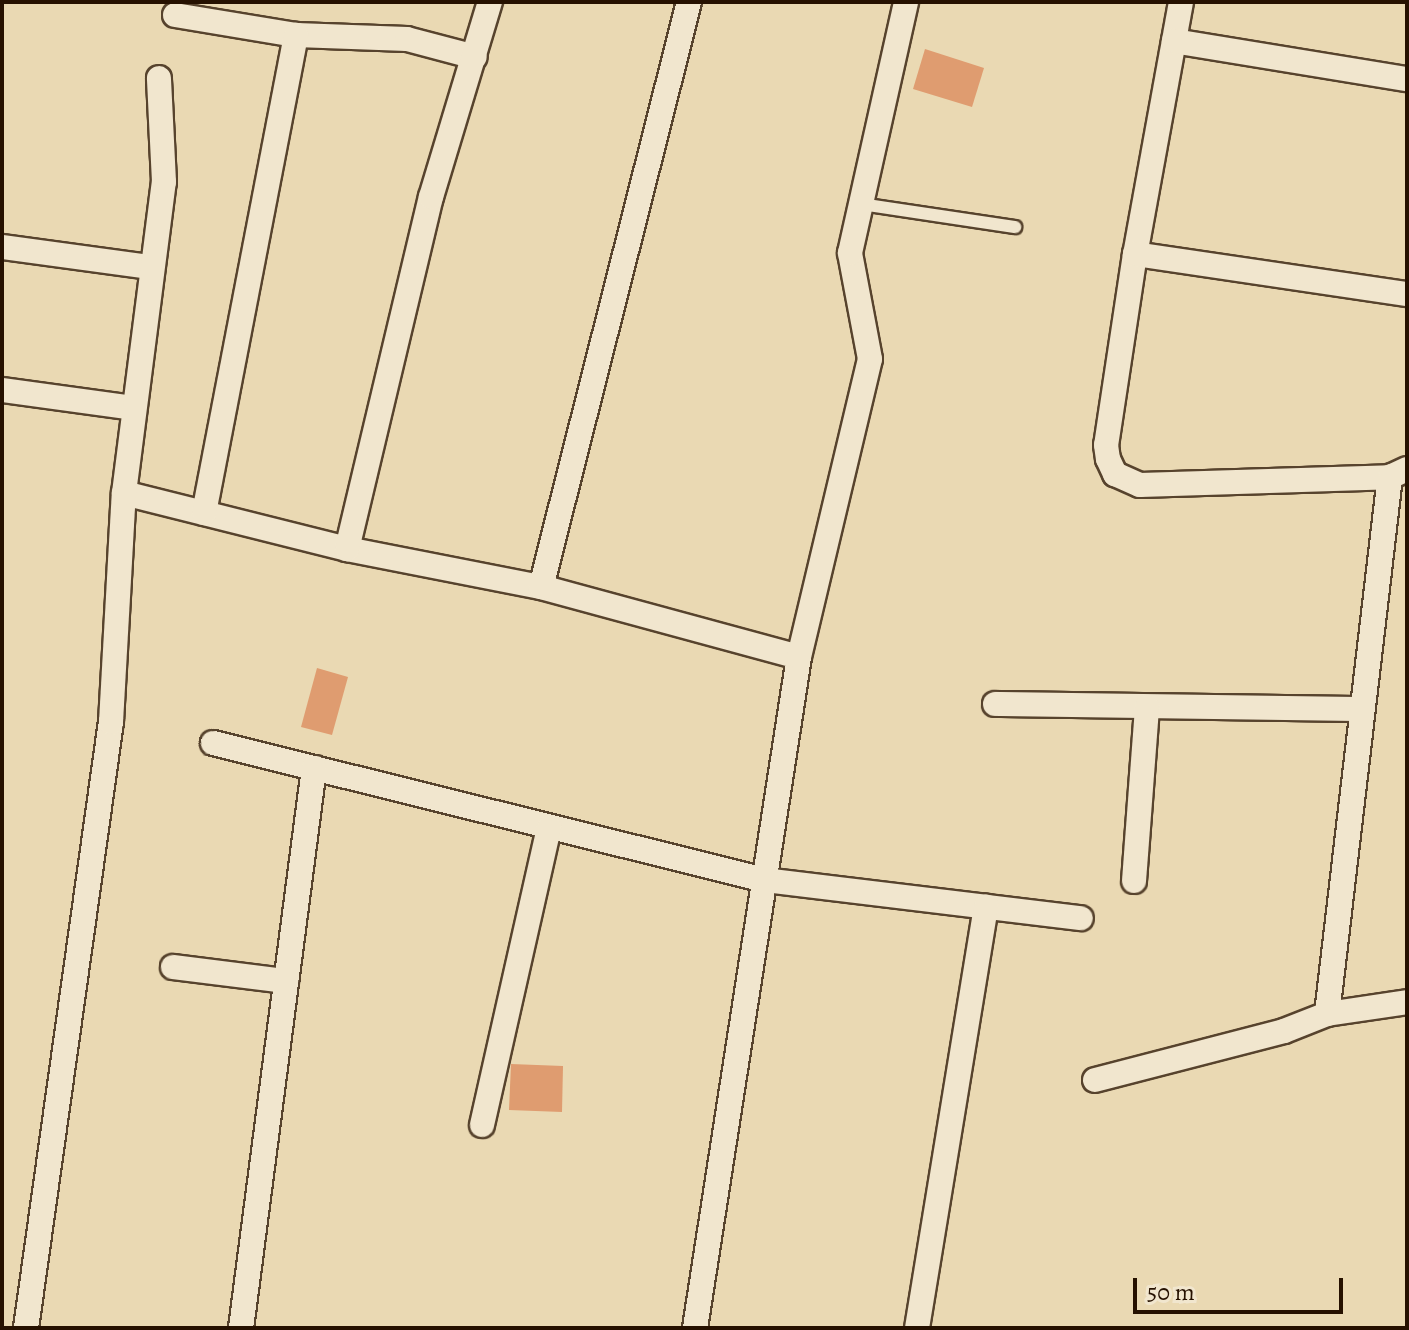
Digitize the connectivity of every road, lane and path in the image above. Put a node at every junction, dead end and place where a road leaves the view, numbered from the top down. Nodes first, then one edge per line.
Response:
1 (490, 2) edge
2 (689, 2) edge
3 (906, 2) edge
4 (1181, 2) edge
5 (175, 15) dead end
6 (296, 35) junction
7 (1174, 41) junction
8 (475, 57) junction
9 (159, 78) dead end
10 (1407, 79) edge
11 (861, 204) junction
12 (1015, 227) dead end
13 (2, 247) edge
14 (1135, 254) junction
15 (150, 267) junction
16 (1407, 294) edge
17 (2, 390) edge
18 (134, 408) junction
19 (1399, 473) edge
20 (124, 493) junction
21 (204, 513) junction
22 (347, 549) junction
23 (541, 587) junction
24 (799, 657) junction
25 (995, 704) dead end
26 (1147, 707) junction
27 (1362, 709) junction
28 (213, 743) dead end
29 (314, 768) junction
30 (549, 827) junction
31 (765, 880) junction
32 (1134, 881) dead end
33 (986, 907) junction
34 (1081, 918) dead end
35 (173, 967) dead end
36 (286, 981) junction
37 (1407, 1002) edge
38 (1327, 1014) junction
39 (1095, 1080) dead end
40 (482, 1125) dead end
41 (26, 1328) edge
42 (241, 1328) edge
43 (695, 1328) edge
44 (917, 1328) edge

1 - 8 street
2 - 23 street
3 - 11 street
4 - 7 street
5 - 6 street
6 - 8 street
6 - 21 street
7 - 10 street
7 - 14 street
8 - 22 street
9 - 15 street
11 - 12 lane
11 - 24 street
13 - 15 street
14 - 16 street
14 - 19 street
15 - 18 street
17 - 18 street
18 - 20 street
19 - 27 street
20 - 21 street
20 - 41 street
21 - 22 street
22 - 23 street
23 - 24 street
24 - 31 street
25 - 26 street
26 - 27 street
26 - 32 street
27 - 38 street
28 - 29 street
29 - 30 street
29 - 36 street
30 - 31 street
30 - 40 street
31 - 33 street
31 - 43 street
33 - 34 street
33 - 44 street
35 - 36 street
36 - 42 street
37 - 38 street
38 - 39 street

